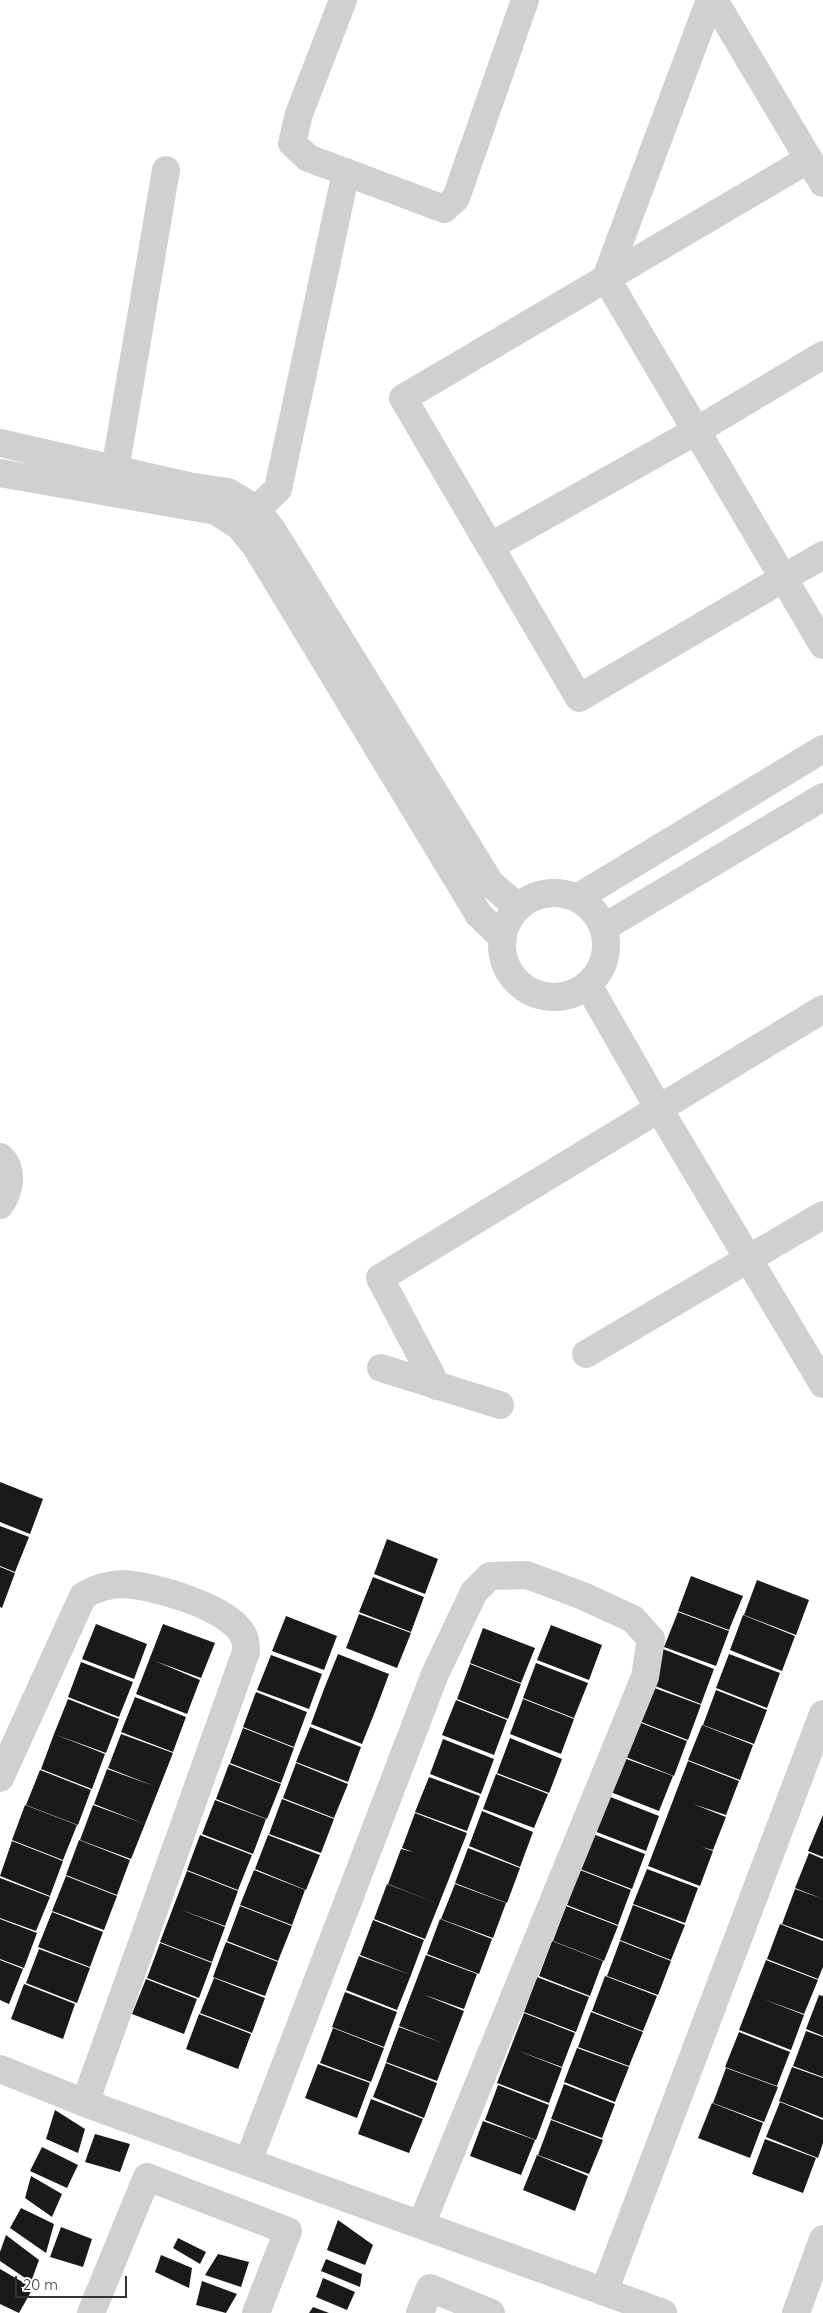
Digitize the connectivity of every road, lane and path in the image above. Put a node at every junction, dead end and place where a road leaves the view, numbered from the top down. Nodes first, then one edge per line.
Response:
1 (343, 0) edge
2 (526, 0) edge
3 (710, 0) edge
4 (714, 0) edge
5 (809, 159) junction
6 (166, 170) dead end
7 (346, 172) junction
8 (823, 183) edge
9 (606, 278) junction
10 (823, 355) edge
11 (696, 431) junction
12 (0, 444) edge
13 (0, 473) edge
14 (112, 481) junction
15 (248, 517) junction
16 (491, 546) junction
17 (823, 555) edge
18 (784, 579) junction
19 (823, 645) edge
20 (823, 749) edge
21 (823, 797) edge
22 (576, 898) junction
23 (518, 907) junction
24 (603, 928) junction
25 (503, 938) junction
26 (588, 985) junction
27 (823, 1009) edge
28 (659, 1109) junction
29 (0, 1157) edge
30 (0, 1204) edge
31 (823, 1215) edge
32 (748, 1259) junction
33 (586, 1354) dead end
34 (380, 1368) dead end
35 (823, 1384) edge
36 (437, 1386) junction
37 (500, 1405) dead end
38 (823, 1714) edge
39 (0, 1778) edge
40 (0, 2069) edge
41 (85, 2104) junction
42 (248, 2162) junction
43 (421, 2225) junction
44 (823, 2239) edge
45 (604, 2292) junction
46 (91, 2313) edge
47 (256, 2313) edge
48 (420, 2313) edge
49 (491, 2313) edge
50 (663, 2313) edge
51 (796, 2313) edge

1 - 7 street
2 - 7 street
3 - 9 street
4 - 5 street
5 - 8 street
5 - 9 street
6 - 14 street
7 - 15 street
9 - 11 street
9 - 16 street
10 - 11 street
11 - 16 street
11 - 18 street
12 - 14 street
13 - 14 street
14 - 15 street
15 - 23 street
15 - 25 street
16 - 18 street
17 - 18 street
18 - 19 street
20 - 22 street
21 - 24 street
22 - 23 street
22 - 24 street
23 - 25 street
24 - 26 street
25 - 26 street
26 - 28 street
27 - 28 street
28 - 32 street
28 - 36 street
29 - 30 street
31 - 32 street
32 - 33 street
32 - 35 street
34 - 36 street
36 - 37 street
38 - 45 street
39 - 41 street
40 - 41 street
41 - 42 street
42 - 43 street
42 - 43 street
43 - 45 street
44 - 51 street
45 - 50 street
46 - 47 street
48 - 49 street

